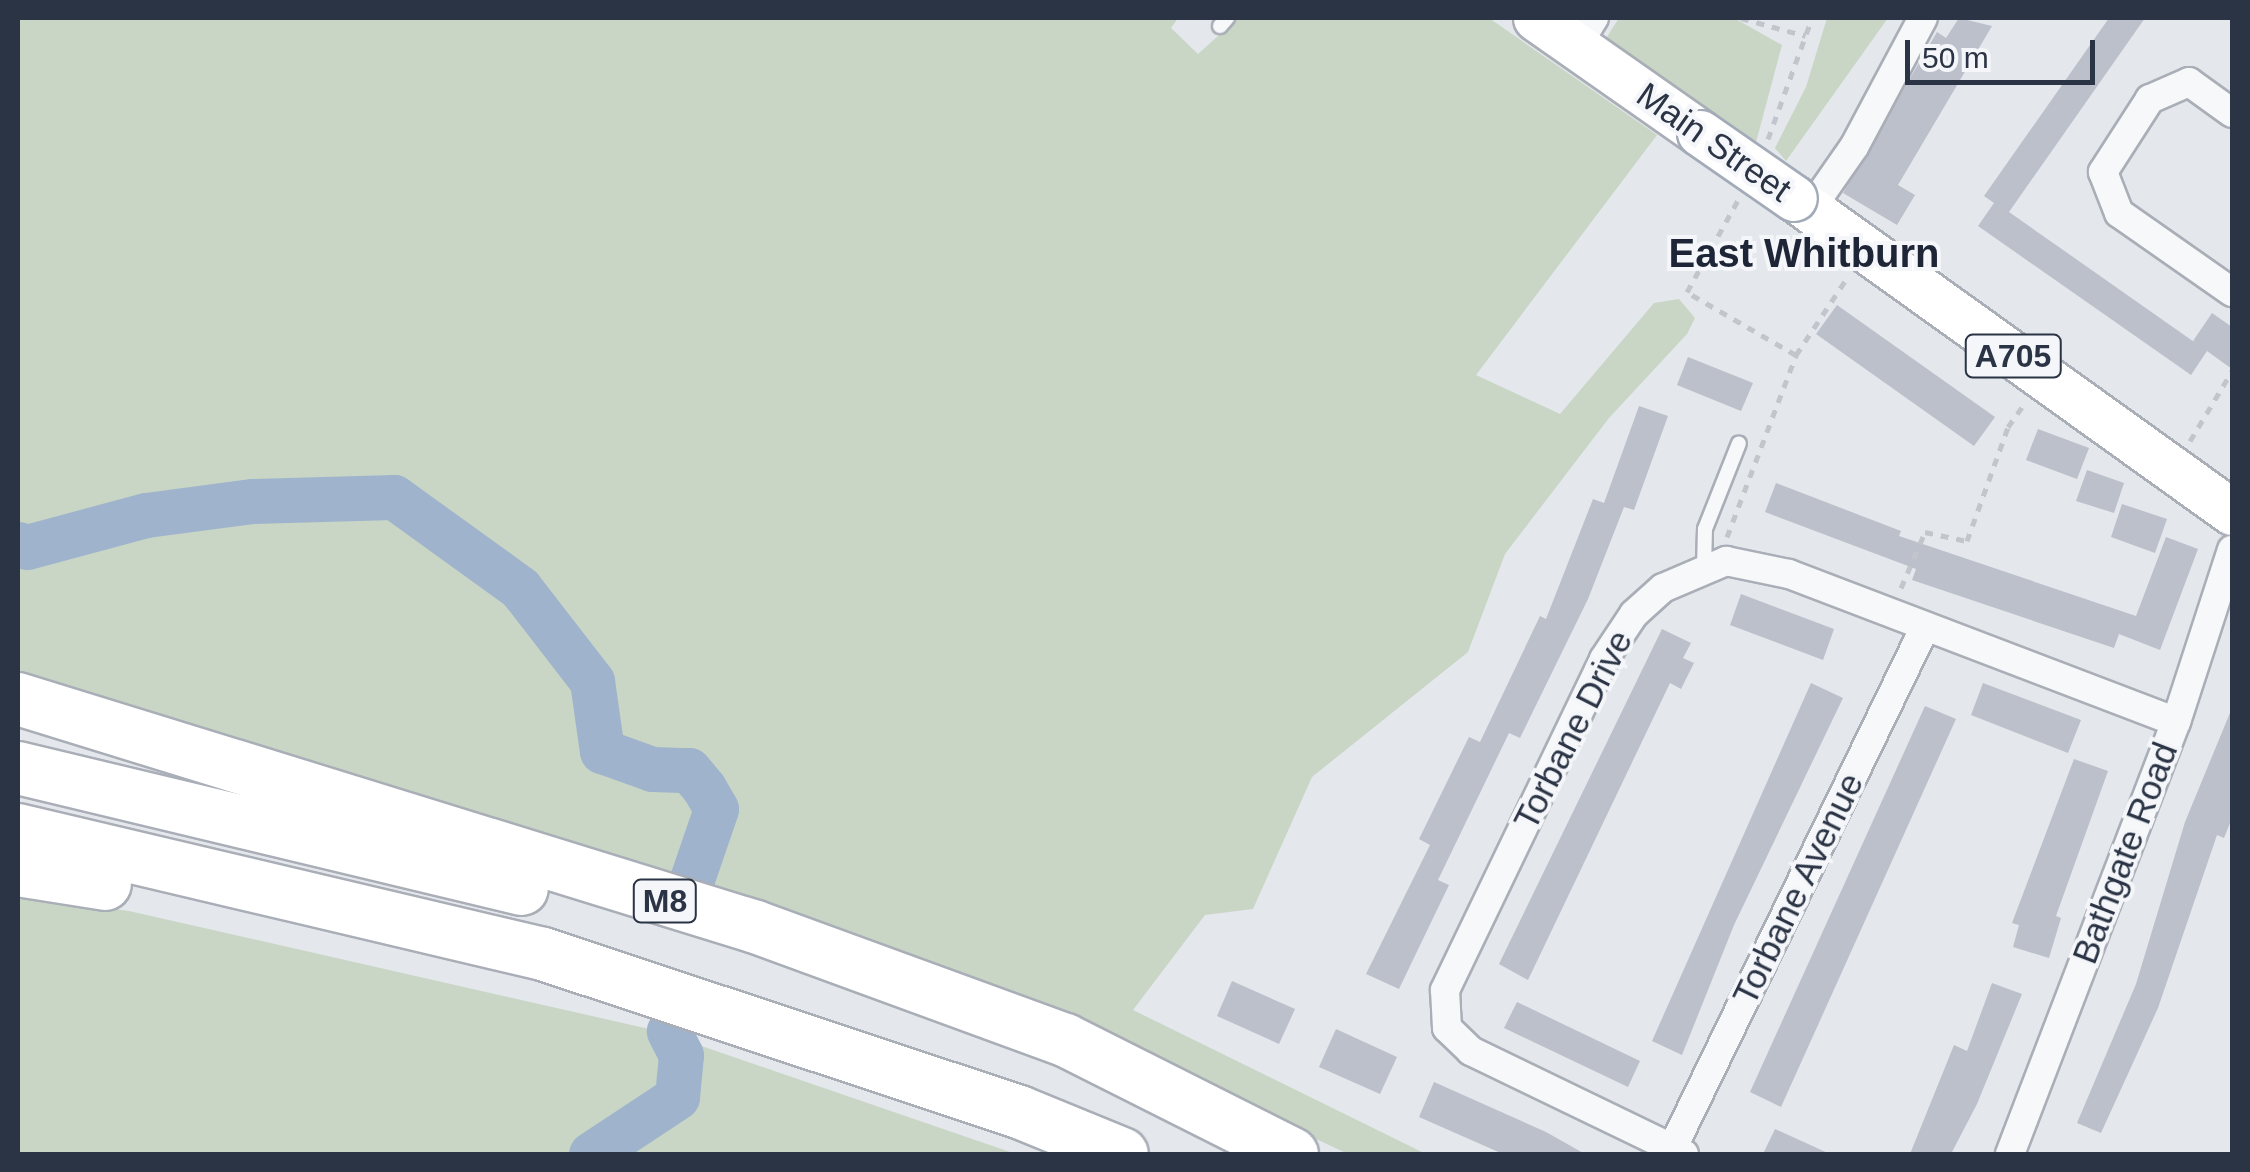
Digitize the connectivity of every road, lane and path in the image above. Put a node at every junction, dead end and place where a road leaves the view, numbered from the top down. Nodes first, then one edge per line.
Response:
1 (1536, 18) edge
2 (1741, 18) edge
3 (1812, 18) edge
4 (1923, 18) edge
5 (1586, 31) edge
6 (1806, 36) junction
7 (2232, 113) edge
8 (1766, 144) dead end
9 (1741, 194) dead end
10 (1802, 204) junction
11 (1866, 249) junction
12 (2232, 292) edge
13 (1796, 354) junction
14 (2232, 370) edge
15 (2042, 376) junction
16 (1740, 443) dead end
17 (2147, 452) junction
18 (2232, 512) edge
19 (2232, 550) edge
20 (1710, 566) junction
21 (1890, 615) junction
22 (1924, 629) junction
23 (18, 699) edge
24 (2176, 722) junction
25 (18, 768) edge
26 (18, 830) edge
27 (18, 870) edge
28 (842, 1052) junction
29 (1678, 1152) edge
30 (1122, 1154) edge
31 (1250, 1154) edge
32 (1292, 1154) edge
33 (2010, 1154) edge

1 - 5 main road, Main Street / A705
2 - 6 path
3 - 6 path
4 - 10 street
5 - 10 main road, Main Street / A705, bridge
6 - 8 path
7 - 12 street
9 - 13 path
10 - 11 main road, Main Street / A705
11 - 13 path
11 - 15 main road, Main Street / A705
13 - 20 path
14 - 17 path
15 - 17 main road, Main Street / A705
15 - 21 path
16 - 20 lane
17 - 18 main road, Main Street / A705
19 - 24 street, Bathgate Road
20 - 21 street
20 - 29 street, Torbane Drive
21 - 22 street
22 - 24 street
22 - 29 street, Torbane Avenue
23 - 32 highway, M8
24 - 33 street, Bathgate Road
25 - 31 highway, M8
26 - 28 highway, M8
27 - 28 highway, M8
28 - 30 highway, M8

